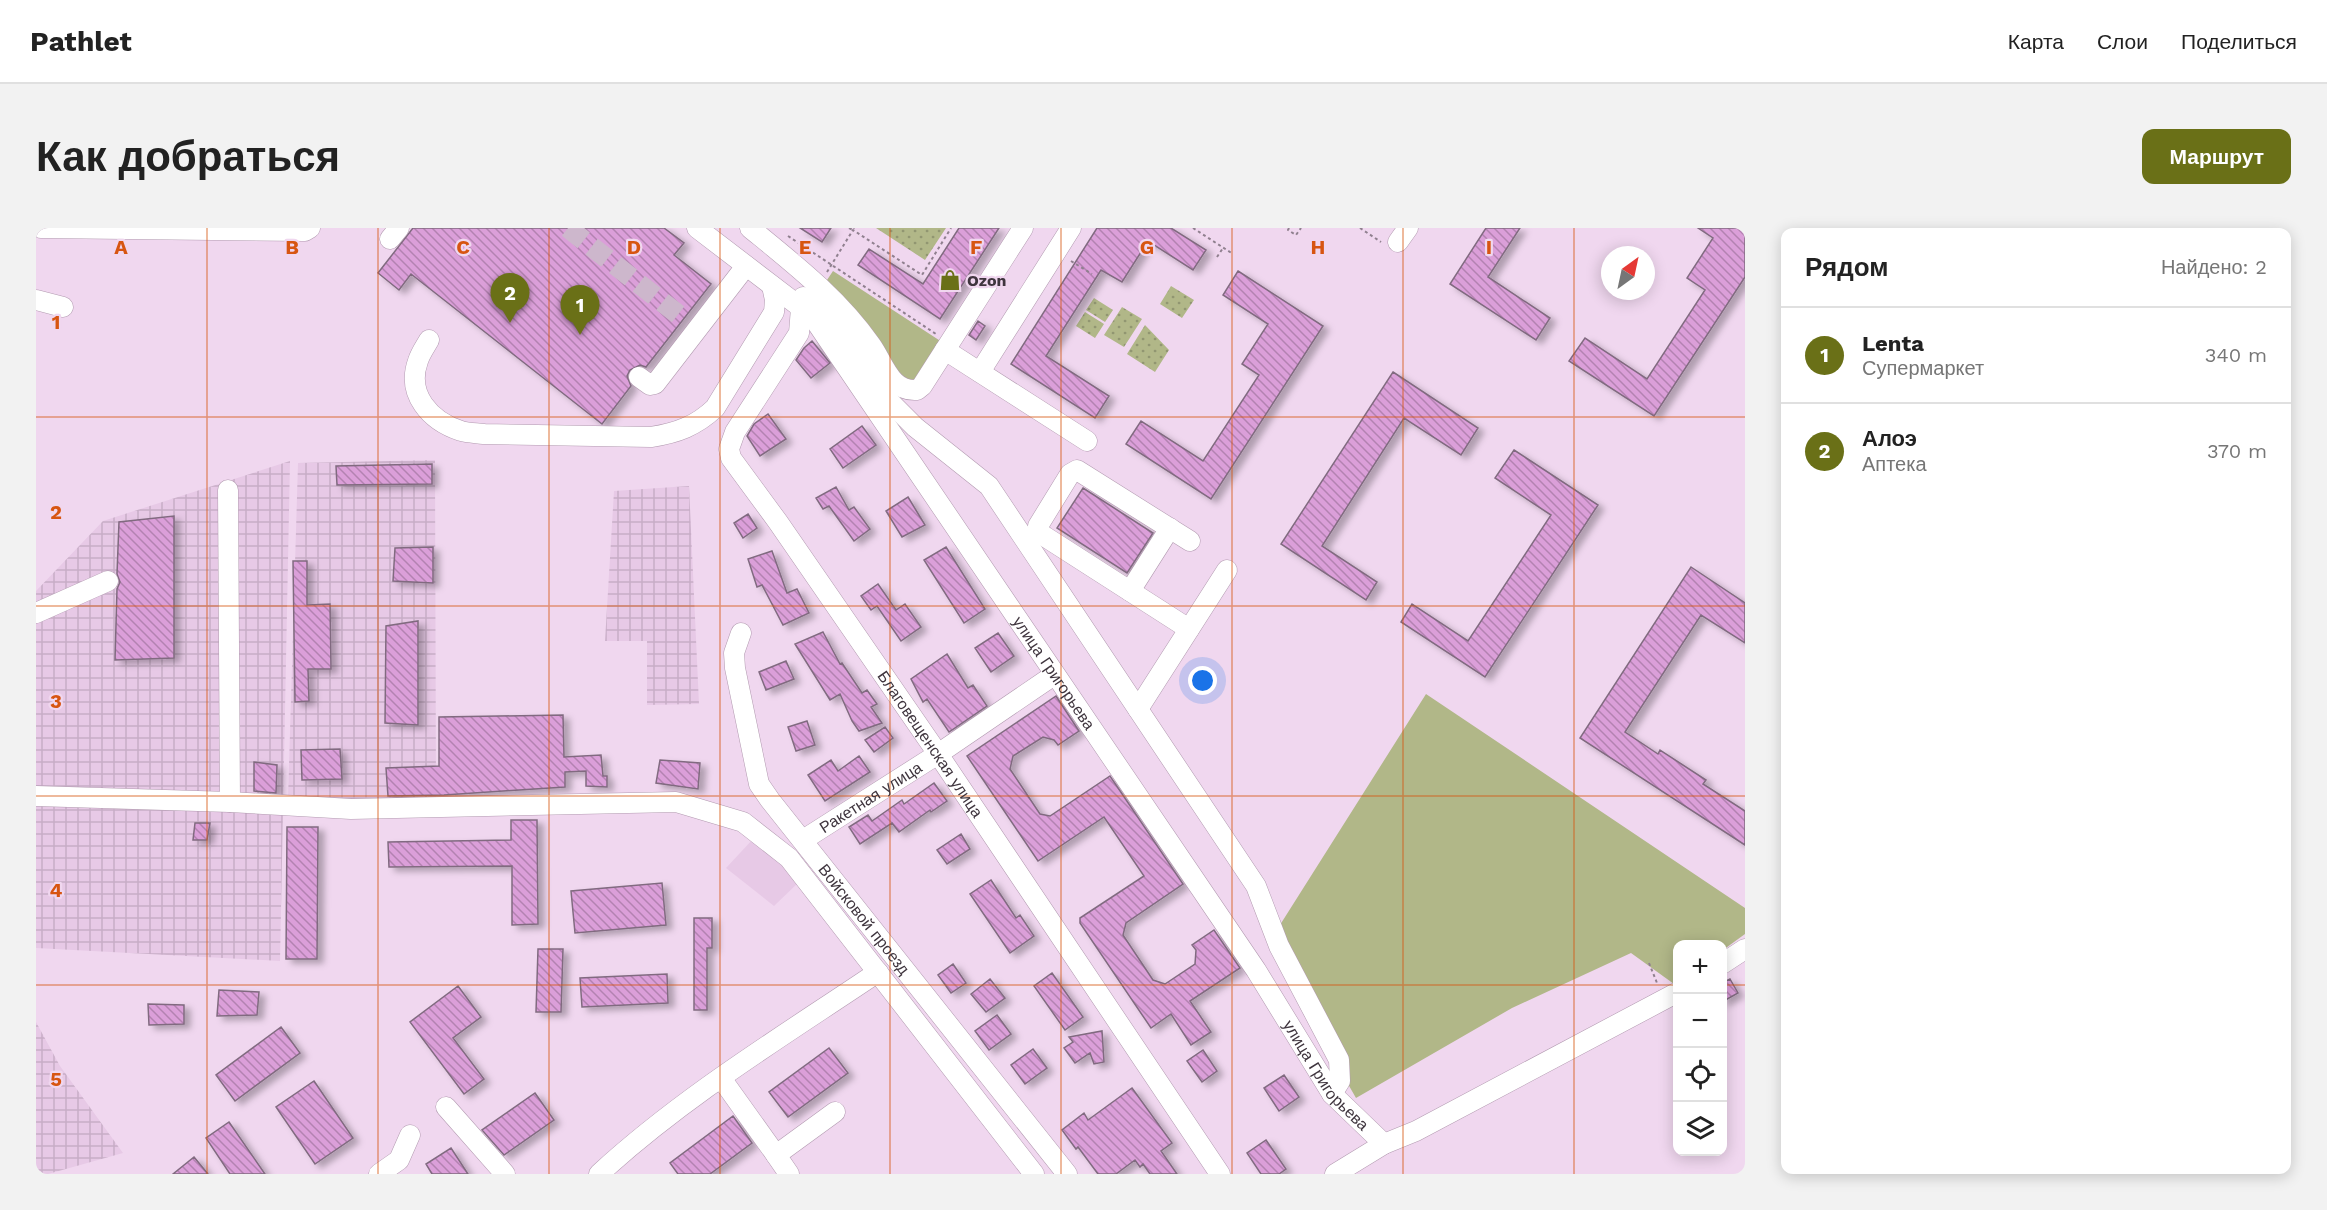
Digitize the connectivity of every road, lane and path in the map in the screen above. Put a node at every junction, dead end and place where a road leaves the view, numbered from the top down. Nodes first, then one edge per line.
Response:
1 (41, 228) edge
2 (310, 228) edge
3 (697, 228) edge
4 (750, 228) edge
5 (951, 228) edge
6 (1023, 228) edge
7 (1071, 228) edge
8 (1193, 228) edge
9 (1289, 228) edge
10 (1301, 228) edge
11 (1360, 228) edge
12 (852, 229) edge
13 (785, 234) dead end
14 (1397, 238) edge
15 (1223, 248) junction
16 (1233, 254) dead end
17 (1217, 257) dead end
18 (1066, 258) dead end
19 (831, 265) junction
20 (746, 266) junction
21 (927, 266) junction
22 (932, 270) dead end
23 (1092, 274) dead end
24 (818, 284) junction
25 (777, 290) junction
26 (36, 300) edge
27 (63, 307) dead end
28 (801, 308) junction
29 (920, 323) dead end
30 (429, 340) dead end
31 (945, 350) junction
32 (980, 372) junction
33 (639, 377) dead end
34 (1088, 441) dead end
35 (228, 490) dead end
36 (1170, 528) junction
37 (1190, 541) dead end
38 (1227, 570) dead end
39 (108, 581) dead end
40 (1130, 591) junction
41 (36, 613) edge
42 (1189, 628) junction
43 (741, 633) dead end
44 (1054, 675) junction
45 (1138, 709) junction
46 (938, 754) junction
47 (36, 796) edge
48 (230, 802) junction
49 (803, 840) junction
50 (1745, 949) edge
51 (1727, 961) edge
52 (1649, 963) dead end
53 (878, 972) junction
54 (1671, 996) edge
55 (721, 1078) junction
56 (1332, 1094) junction
57 (446, 1107) dead end
58 (835, 1112) dead end
59 (410, 1135) dead end
60 (1384, 1144) junction
61 (776, 1155) junction
62 (379, 1174) edge
63 (505, 1174) edge
64 (599, 1174) edge
65 (789, 1174) edge
66 (1034, 1174) edge
67 (1067, 1174) edge
68 (1220, 1174) edge
69 (1335, 1174) edge

1 - 2 street
3 - 20 street, улица Григорьева
4 - 24 street
5 - 21 path
6 - 31 street
7 - 32 street
8 - 15 path
9 - 10 path
11 - 14 path
12 - 19 path
12 - 21 path
13 - 19 path
15 - 16 path
15 - 17 path
18 - 23 path
19 - 24 path
19 - 29 path
20 - 25 street, улица Григорьева
20 - 33 street
21 - 22 path
24 - 31 street
25 - 28 street, улица Григорьева
25 - 30 street
25 - 45 street
26 - 27 street
28 - 44 street, улица Григорьева
28 - 46 street, Благовещенская улица
31 - 32 street
32 - 34 street
35 - 48 street
36 - 37 street
36 - 40 street
36 - 40 street
38 - 42 street
39 - 41 street
40 - 42 street
42 - 45 street
43 - 49 street, Войсковой проезд
44 - 46 street, Ракетная улица
44 - 56 street, улица Григорьева
45 - 56 street
46 - 49 street, Ракетная улица
46 - 68 street, Благовещенская улица
47 - 48 street
48 - 53 street
49 - 67 street, Войсковой проезд
50 - 51 street
52 - 54 path
53 - 55 street
53 - 66 street
54 - 60 street
55 - 61 street
55 - 64 street
56 - 60 street, улица Григорьева
57 - 63 street
58 - 61 street
59 - 62 street
60 - 69 street
61 - 65 street

